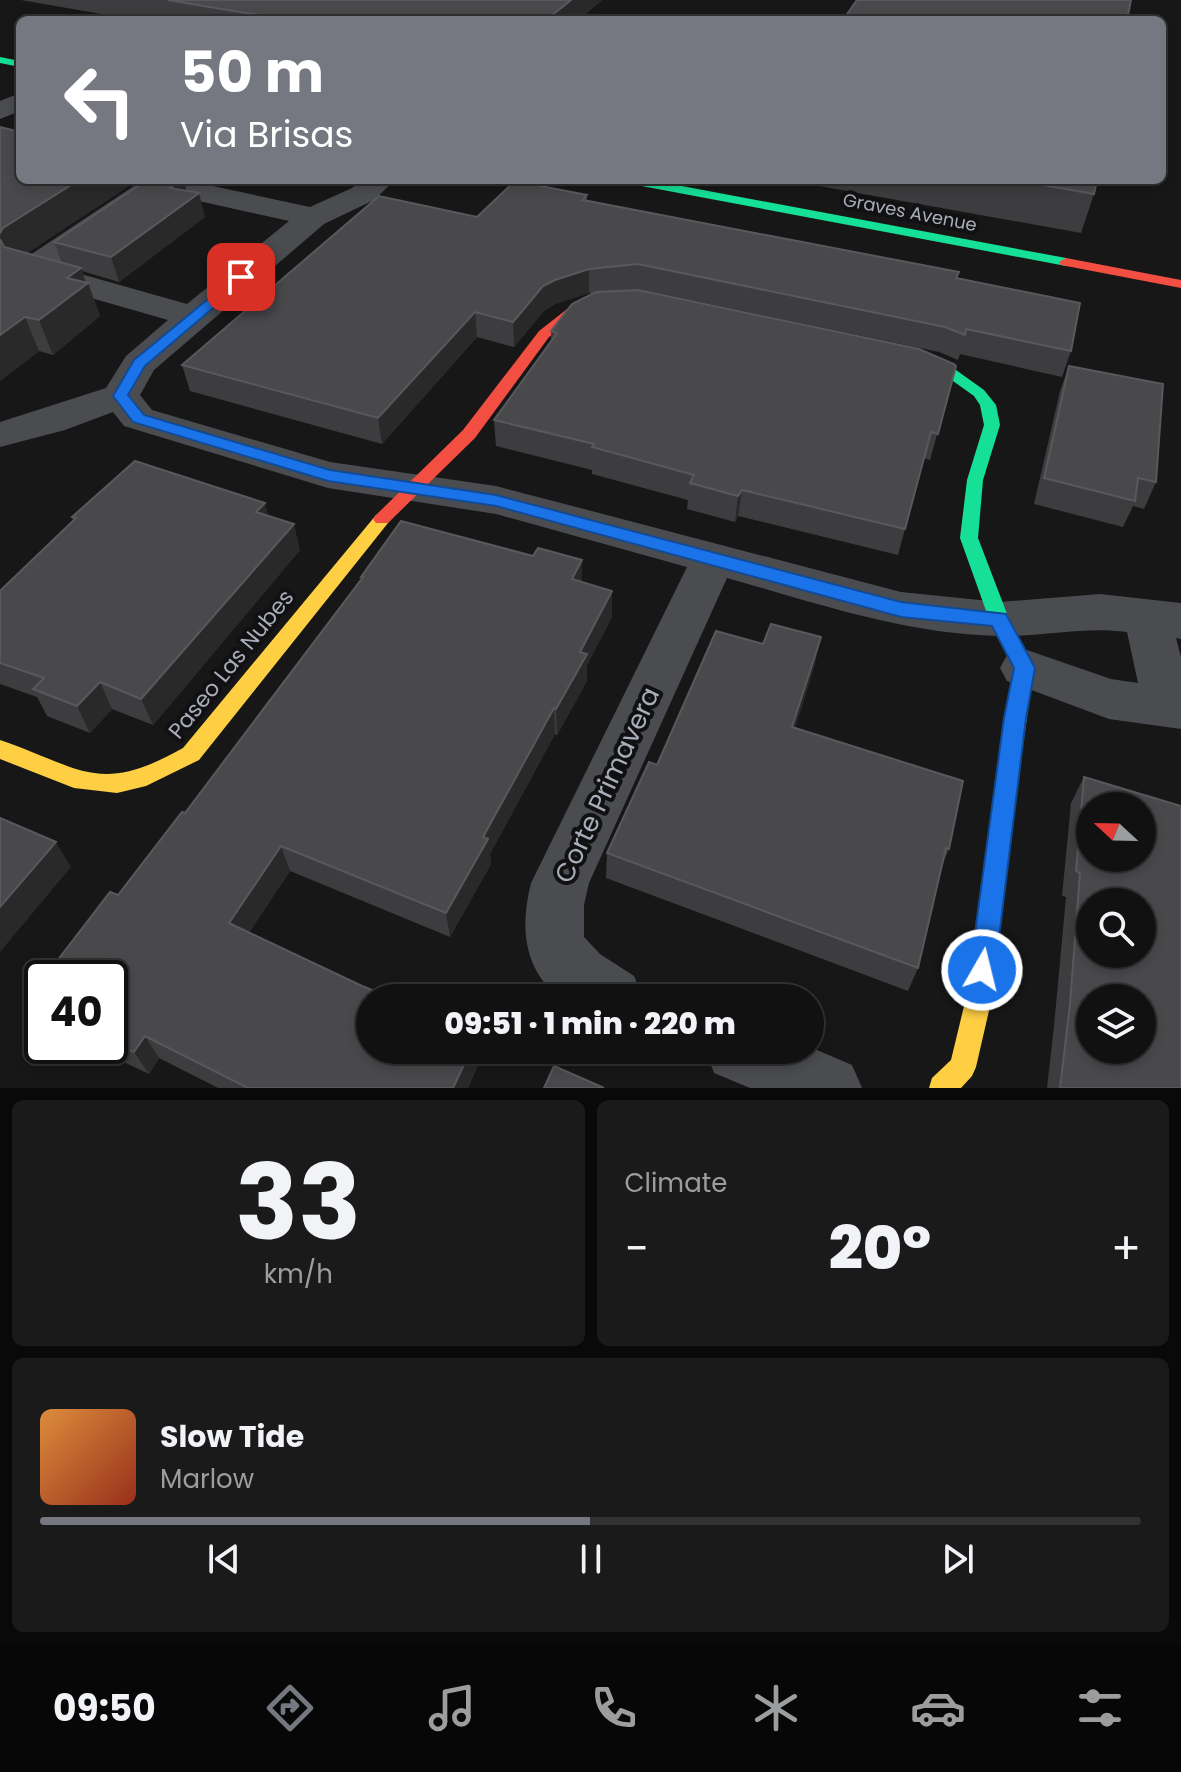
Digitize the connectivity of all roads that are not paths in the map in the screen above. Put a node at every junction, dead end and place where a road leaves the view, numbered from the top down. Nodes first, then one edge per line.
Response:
1 (157, 184) edge
2 (163, 184) edge
3 (320, 184) edge
4 (375, 184) edge
5 (652, 184) edge
6 (313, 217) junction
7 (1181, 284) edge
8 (637, 302) edge
9 (193, 316) junction
10 (879, 354) edge
11 (120, 396) junction
12 (0, 435) edge
13 (413, 487) junction
14 (714, 558) junction
15 (999, 619) junction
16 (1164, 619) edge
17 (1024, 668) junction
18 (1175, 709) edge
19 (0, 749) edge
20 (591, 984) edge
21 (771, 1064) edge
22 (829, 1088) edge
23 (942, 1088) edge

1 - 9 street
2 - 6 street
3 - 6 street
4 - 6 street
5 - 7 street, Graves Avenue
6 - 9 street
8 - 13 street, Paseo Las Nubes
9 - 11 street
10 - 15 street
11 - 12 street
11 - 13 street
13 - 14 street
13 - 19 street, Paseo Las Nubes
14 - 15 street
14 - 20 street, Corte Primavera
15 - 16 street
15 - 17 street
16 - 18 street
17 - 18 street
17 - 23 street
21 - 22 street

